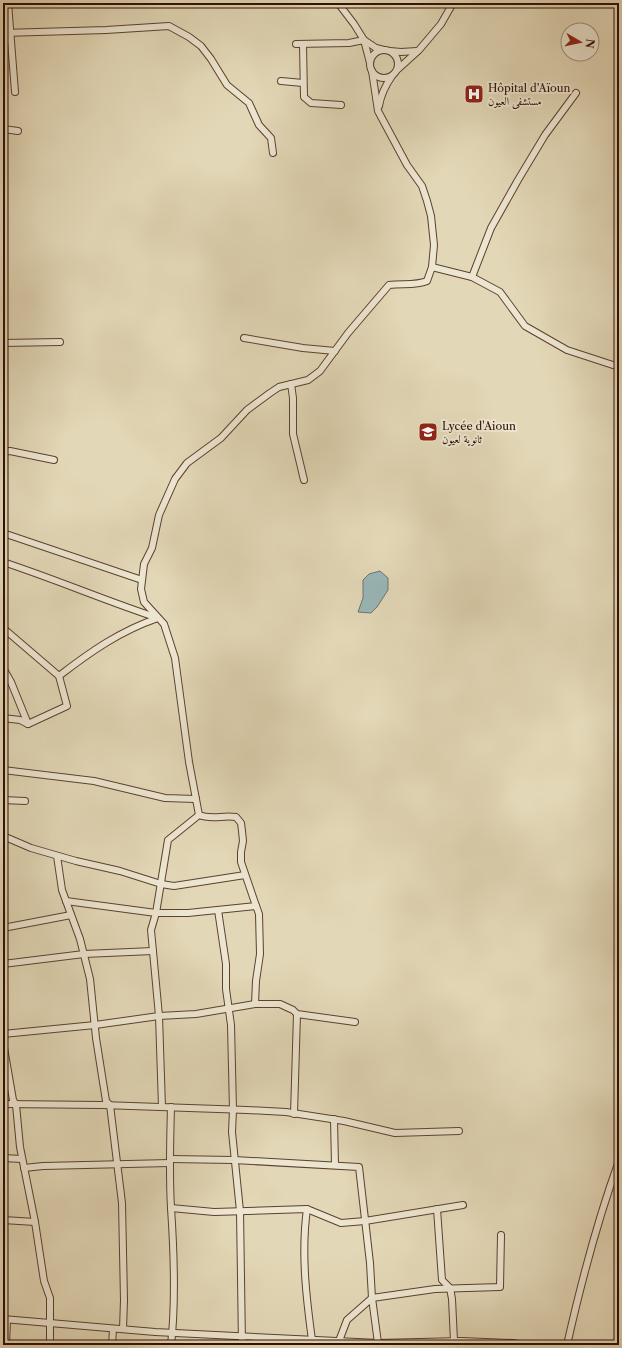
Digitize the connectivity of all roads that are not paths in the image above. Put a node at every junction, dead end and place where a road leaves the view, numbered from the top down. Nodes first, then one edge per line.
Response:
1 (8, 3) edge
2 (338, 3) edge
3 (453, 3) edge
4 (10, 32) junction
5 (3, 33) edge
6 (364, 40) junction
7 (387, 50) junction
8 (419, 50) junction
9 (371, 69) junction
10 (396, 73) junction
11 (281, 81) dead end
12 (303, 83) junction
13 (15, 92) dead end
14 (576, 94) dead end
15 (341, 105) dead end
16 (378, 111) junction
17 (3, 129) edge
18 (18, 131) dead end
19 (273, 153) dead end
20 (432, 267) junction
21 (472, 277) junction
22 (244, 338) dead end
23 (60, 342) dead end
24 (3, 343) edge
25 (335, 351) junction
26 (619, 367) edge
27 (291, 384) junction
28 (3, 452) edge
29 (54, 460) dead end
30 (304, 480) dead end
31 (3, 533) edge
32 (3, 562) edge
33 (142, 580) junction
34 (158, 618) junction
35 (3, 628) edge
36 (3, 668) edge
37 (59, 676) junction
38 (3, 718) edge
39 (28, 724) junction
40 (3, 770) edge
41 (196, 799) junction
42 (3, 800) edge
43 (25, 801) dead end
44 (199, 815) junction
45 (3, 836) edge
46 (57, 856) junction
47 (245, 875) junction
48 (161, 884) junction
49 (66, 901) junction
50 (256, 906) junction
51 (218, 910) junction
52 (156, 913) junction
53 (71, 915) junction
54 (3, 928) edge
55 (153, 951) junction
56 (84, 954) junction
57 (3, 964) edge
58 (255, 1004) junction
59 (228, 1008) junction
60 (297, 1014) junction
61 (159, 1016) junction
62 (355, 1022) dead end
63 (95, 1025) junction
64 (3, 1034) edge
65 (3, 1042) edge
66 (3, 1104) edge
67 (16, 1105) junction
68 (110, 1105) junction
69 (162, 1107) junction
70 (171, 1107) junction
71 (233, 1110) junction
72 (294, 1114) junction
73 (334, 1119) junction
74 (459, 1131) dead end
75 (3, 1158) edge
76 (22, 1159) junction
77 (234, 1160) junction
78 (170, 1161) junction
79 (619, 1161) edge
80 (117, 1164) junction
81 (335, 1164) junction
82 (24, 1168) junction
83 (463, 1205) dead end
84 (171, 1208) junction
85 (307, 1209) junction
86 (438, 1209) junction
87 (240, 1211) junction
88 (3, 1220) edge
89 (365, 1221) junction
90 (35, 1222) junction
91 (501, 1235) dead end
92 (450, 1288) junction
93 (372, 1298) junction
94 (5, 1319) edge
95 (50, 1323) junction
96 (113, 1329) junction
97 (123, 1329) junction
98 (172, 1333) junction
99 (242, 1336) junction
100 (312, 1340) junction
101 (339, 1341) junction
102 (279, 1342) edge
103 (459, 1342) edge
104 (378, 1343) junction
105 (402, 1343) edge
106 (6, 1345) edge
107 (50, 1345) edge
108 (112, 1345) edge
109 (171, 1345) edge
110 (242, 1345) edge
111 (525, 1345) edge
112 (567, 1345) edge

1 - 4 street
2 - 6 street
3 - 8 street
4 - 5 street
4 - 13 street
4 - 19 street
6 - 7 street
6 - 9 street
6 - 12 street
7 - 8 street
7 - 9 street
7 - 10 street
8 - 10 street
9 - 10 street
9 - 16 street
10 - 16 street
11 - 12 street
12 - 15 street
14 - 21 street
16 - 20 street
17 - 18 street
20 - 21 street
20 - 25 street
21 - 26 street
22 - 25 street
23 - 24 street
25 - 27 street
27 - 30 street
27 - 33 street
28 - 29 street
31 - 33 street
32 - 34 street
33 - 34 street
34 - 37 street
34 - 41 street
35 - 37 street
36 - 39 street
37 - 39 street
38 - 39 street
40 - 41 street
41 - 44 street
42 - 43 street
44 - 47 street
44 - 48 street
45 - 46 street
46 - 48 street
46 - 49 street
47 - 48 street
47 - 50 street
48 - 52 street
49 - 52 street
49 - 53 street
50 - 51 street
50 - 58 street
51 - 52 street
51 - 59 street
52 - 55 street
53 - 54 street
53 - 56 street
55 - 56 street
55 - 61 street
56 - 57 street
56 - 63 street
58 - 59 street
58 - 60 street
59 - 61 street
59 - 71 street
60 - 62 street
60 - 72 street
61 - 63 street
61 - 69 street
63 - 64 street
63 - 68 street
65 - 67 street
66 - 67 street
67 - 68 street
67 - 76 street
68 - 69 street
68 - 80 street
69 - 70 street
70 - 71 street
70 - 78 street
71 - 72 street
71 - 77 street
72 - 73 street
73 - 74 street
73 - 81 street
75 - 76 street
76 - 82 street
77 - 78 street
77 - 81 street
77 - 87 street
78 - 80 street
78 - 84 street
79 - 112 street
80 - 82 street
80 - 97 street
81 - 89 street
82 - 90 street
83 - 86 street
84 - 87 street
84 - 98 street
85 - 87 street
85 - 89 street
85 - 100 street
86 - 89 street
86 - 92 street
87 - 99 street
88 - 90 street
89 - 93 street
90 - 95 street
91 - 92 street
92 - 93 street
92 - 103 street
93 - 101 street
93 - 104 street
94 - 95 street
94 - 106 street
95 - 96 street
95 - 107 street
96 - 97 street
96 - 108 street
97 - 98 street
98 - 99 street
98 - 109 street
99 - 102 street
99 - 110 street
100 - 101 street
100 - 102 street
101 - 104 street
103 - 105 street
103 - 111 street
104 - 105 street

